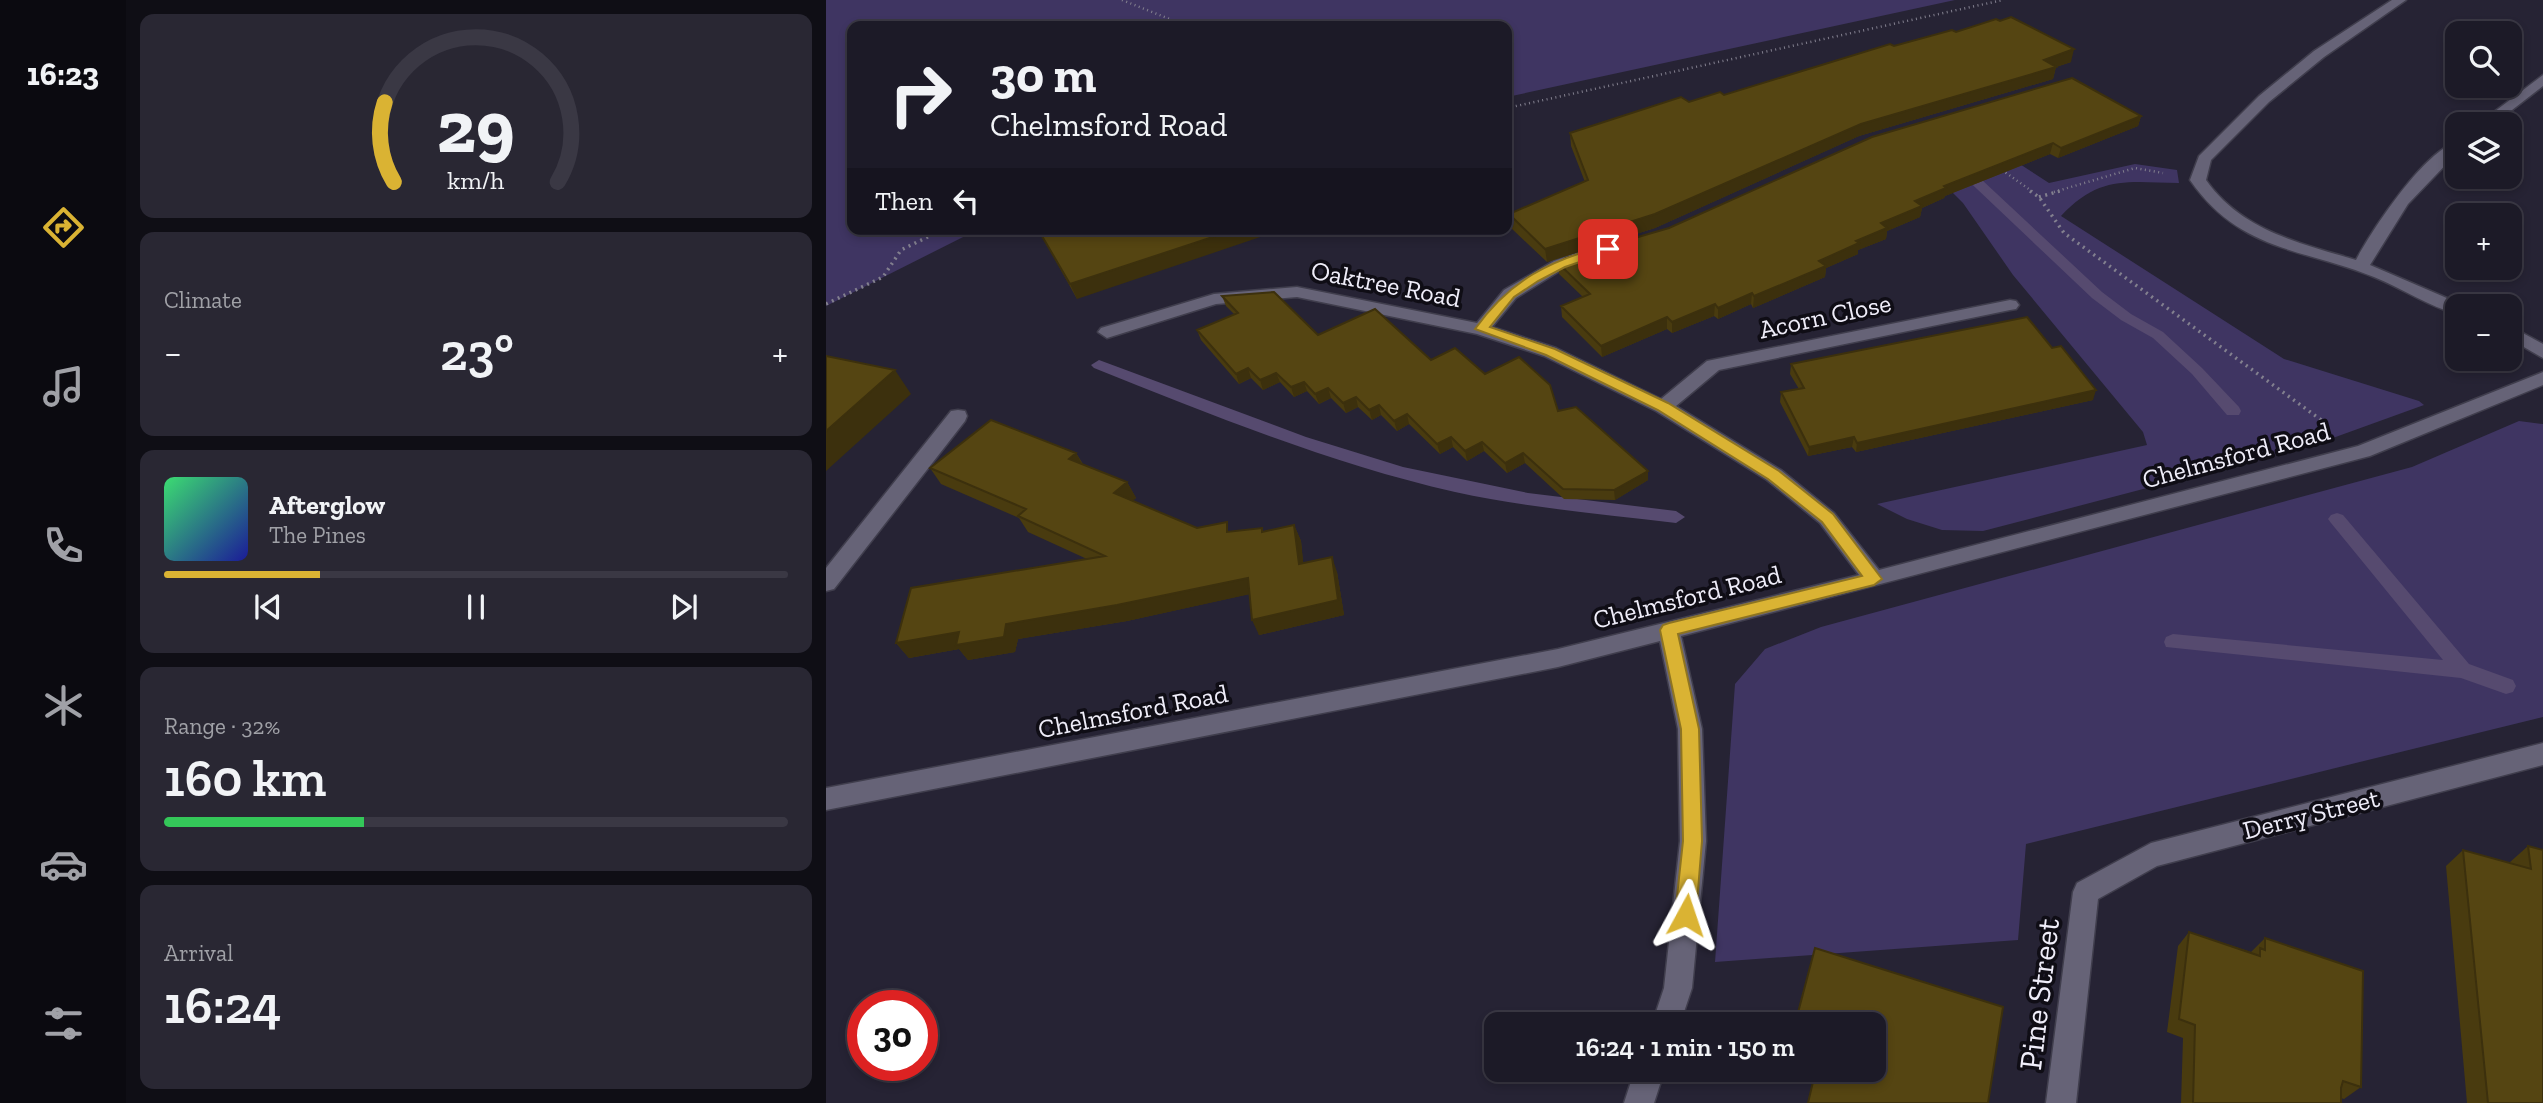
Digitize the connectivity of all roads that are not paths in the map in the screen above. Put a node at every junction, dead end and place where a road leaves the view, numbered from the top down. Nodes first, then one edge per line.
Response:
1 (2400, 0) edge
2 (2543, 79) edge
3 (2500, 112) edge
4 (2445, 155) edge
5 (1602, 250) edge
6 (2361, 267) junction
7 (2445, 304) edge
8 (2010, 305) dead end
9 (1481, 329) junction
10 (1107, 332) dead end
11 (2522, 339) edge
12 (2543, 352) edge
13 (2543, 378) edge
14 (1663, 407) junction
15 (958, 416) dead end
16 (1874, 579) junction
17 (826, 583) edge
18 (1669, 630) junction
19 (2543, 754) edge
20 (826, 799) edge
21 (2086, 892) joint
22 (1670, 1012) edge
23 (1646, 1082) edge
24 (1639, 1103) edge
25 (2061, 1103) edge

1 - 6 street
2 - 3 street
4 - 6 street
5 - 9 street
6 - 7 street
8 - 14 street, Acorn Close
9 - 10 street, Oaktree Road
9 - 14 street, Oaktree Road
11 - 12 street
13 - 16 street, Chelmsford Road
14 - 16 street, Oaktree Road
15 - 17 street
16 - 18 street, Chelmsford Road
18 - 20 street, Chelmsford Road
18 - 22 street
19 - 21 street, Derry Street
21 - 25 street, Pine Street
23 - 24 street

